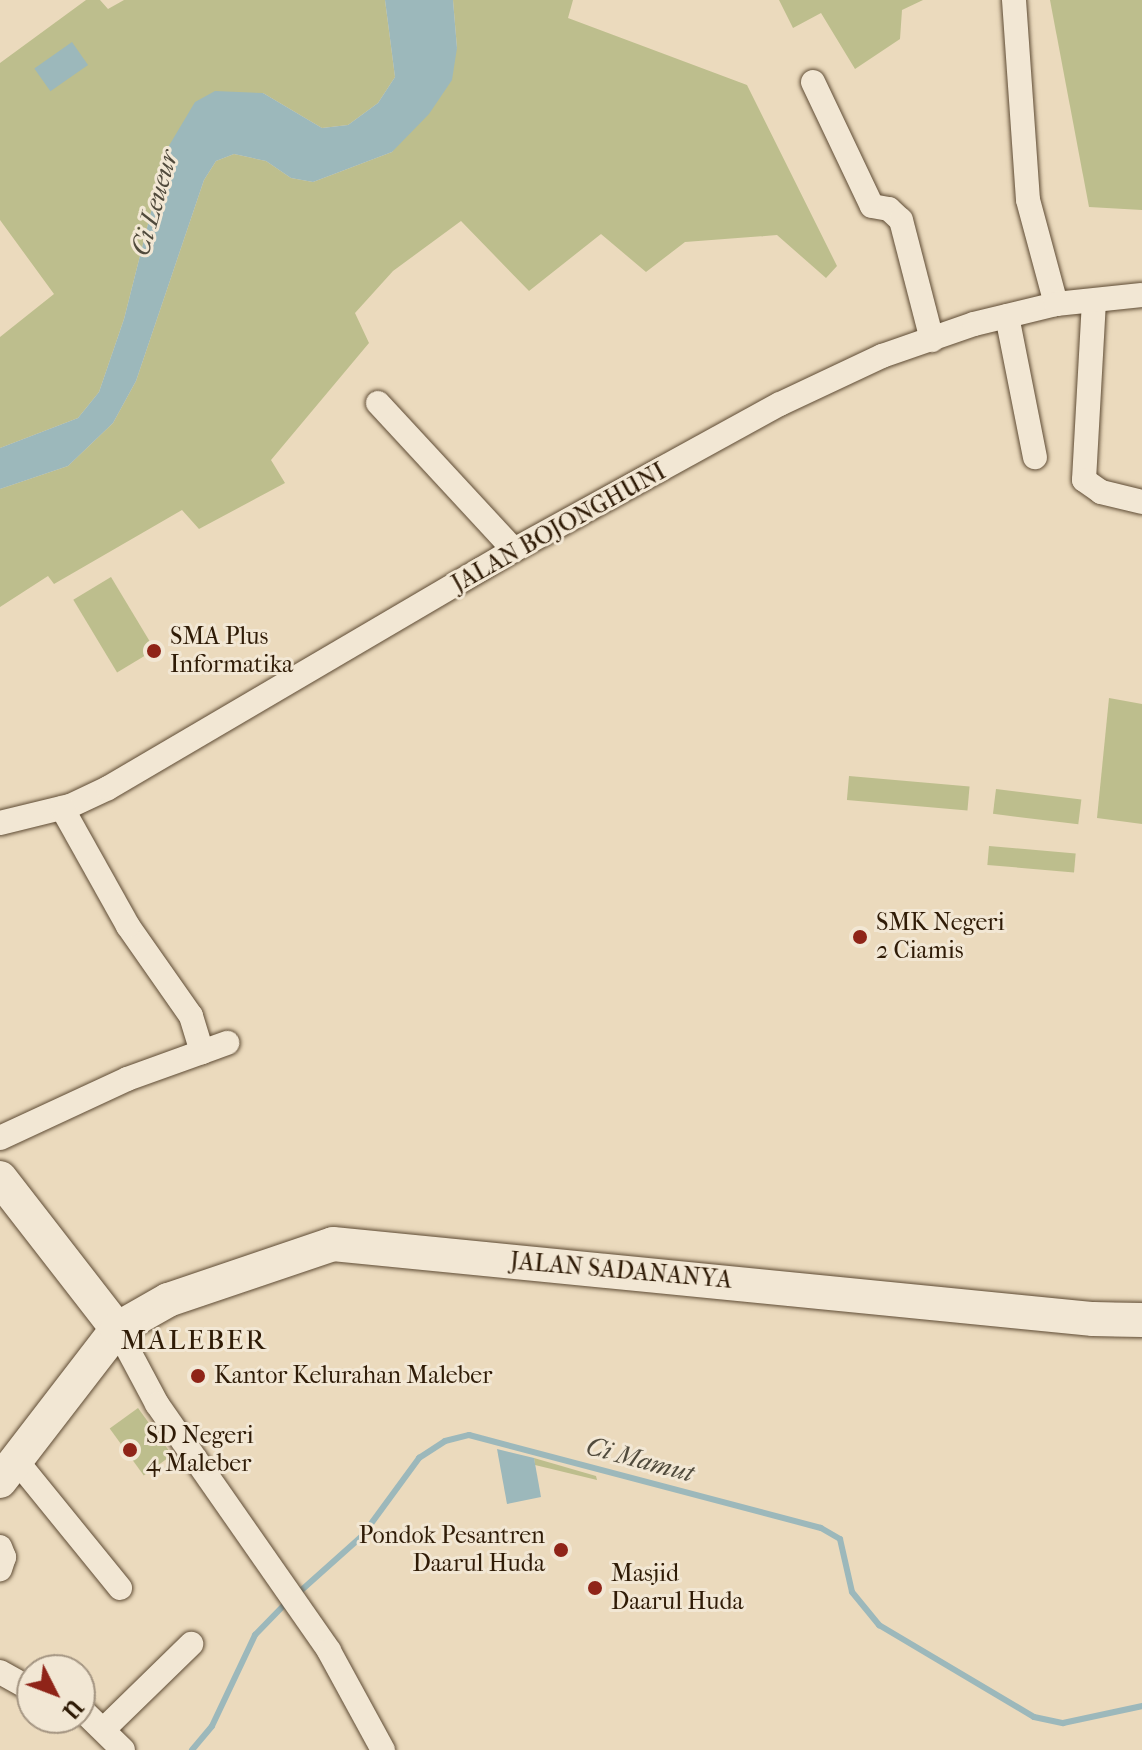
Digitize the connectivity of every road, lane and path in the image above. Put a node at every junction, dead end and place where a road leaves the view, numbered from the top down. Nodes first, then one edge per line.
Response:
1 (1014, 0) edge
2 (813, 82) dead end
3 (1142, 295) edge
4 (1094, 301) junction
5 (1056, 304) junction
6 (1007, 316) junction
7 (932, 340) junction
8 (378, 403) dead end
9 (1035, 457) dead end
10 (1142, 502) edge
11 (514, 550) junction
12 (62, 808) junction
13 (0, 823) edge
14 (227, 1043) dead end
15 (202, 1052) junction
16 (0, 1138) edge
17 (0, 1178) edge
18 (1142, 1320) edge
19 (117, 1329) junction
20 (8, 1470) edge
21 (0, 1547) edge
22 (0, 1569) edge
23 (120, 1588) dead end
24 (191, 1644) dead end
25 (96, 1722) edge
26 (104, 1729) junction
27 (123, 1750) edge
28 (383, 1750) edge

1 - 5 street
2 - 7 street
3 - 4 street, JALAN BOJONGHUNI
4 - 5 street, JALAN BOJONGHUNI
4 - 10 street
5 - 6 street, JALAN BOJONGHUNI
6 - 7 street, JALAN BOJONGHUNI
6 - 9 street
7 - 11 street, JALAN BOJONGHUNI
8 - 11 street
11 - 12 street, JALAN BOJONGHUNI
12 - 13 street, JALAN BOJONGHUNI
12 - 15 street
14 - 15 street
15 - 16 street
17 - 19 street
18 - 19 street, JALAN SADANANYA
19 - 20 street
19 - 28 street
20 - 23 street
21 - 22 street
24 - 26 street
25 - 26 street
26 - 27 street

